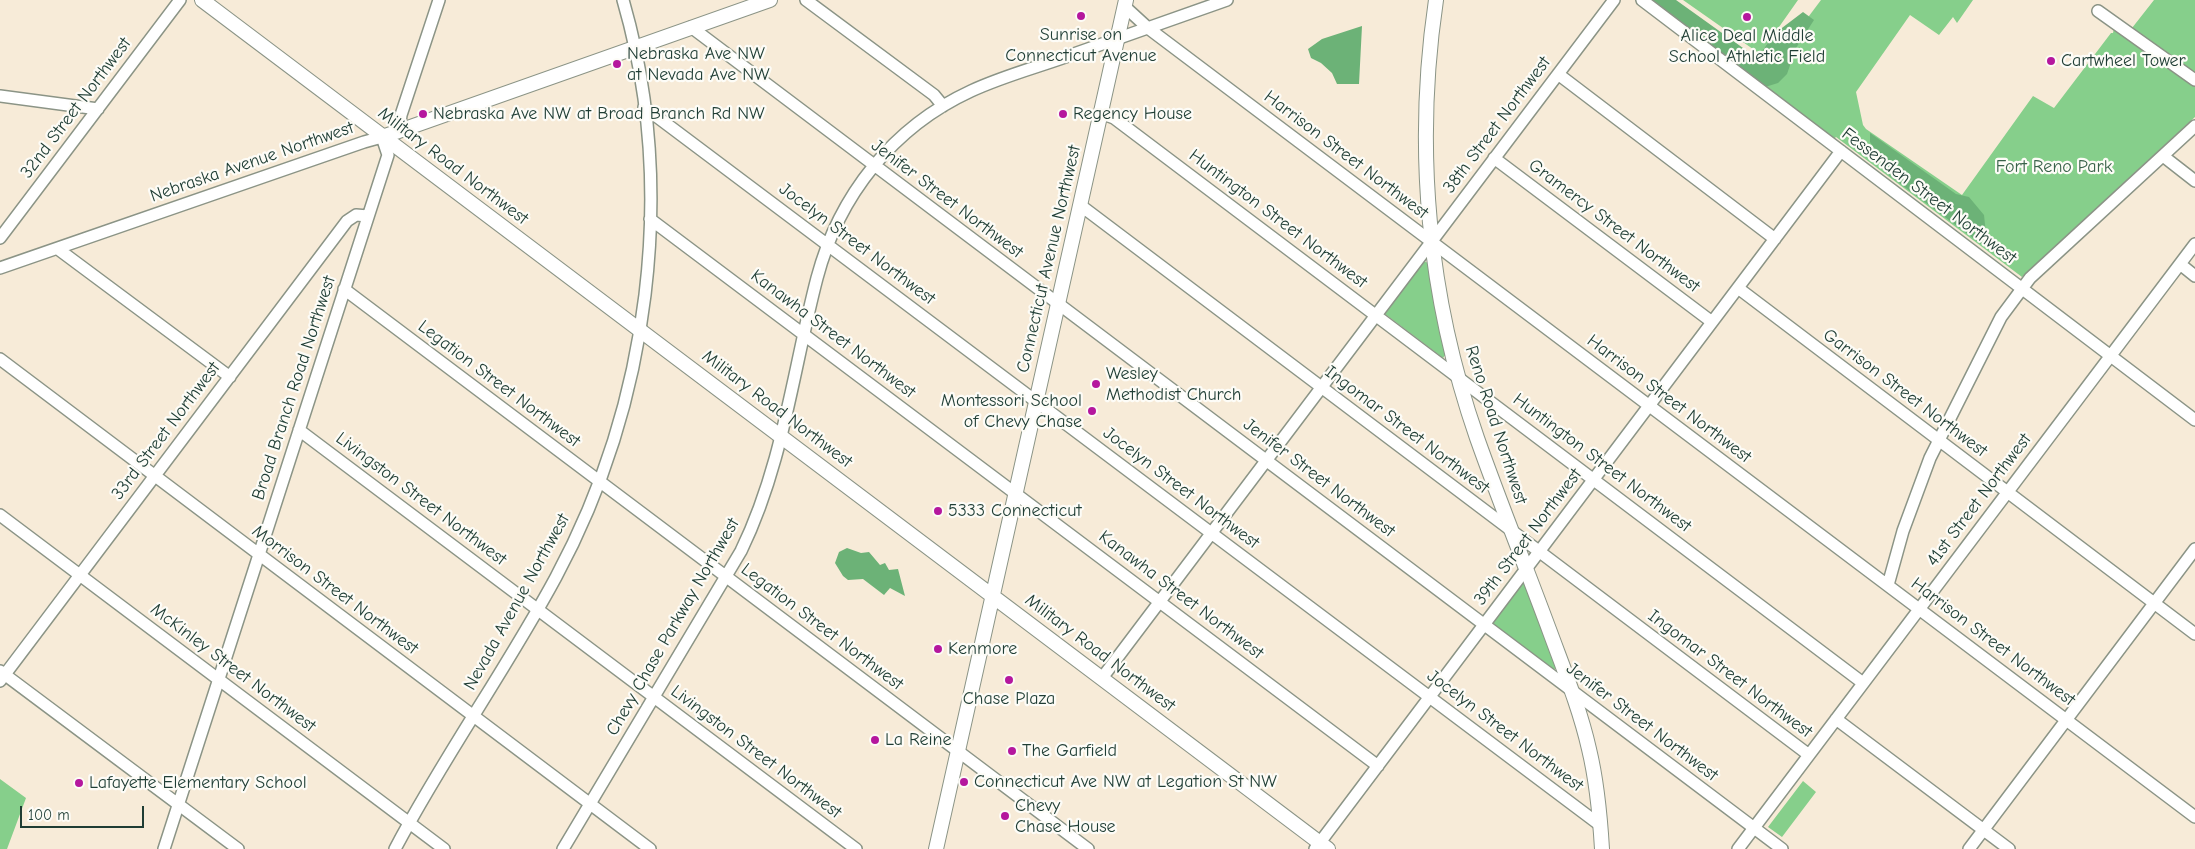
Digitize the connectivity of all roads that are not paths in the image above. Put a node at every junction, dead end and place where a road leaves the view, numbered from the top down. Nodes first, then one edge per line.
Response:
1 (180, 0) edge
2 (202, 0) edge
3 (438, 0) edge
4 (623, 0) edge
5 (770, 0) edge
6 (806, 0) edge
7 (1227, 0) edge
8 (1436, 0) edge
9 (1614, 0) edge
10 (1642, 0) edge
11 (1125, 3) edge
12 (2098, 11) dead end
13 (691, 28) junction
14 (1148, 28) junction
15 (1117, 39) junction
16 (635, 48) junction
17 (1558, 74) junction
18 (2195, 80) edge
19 (0, 96) edge
20 (943, 106) junction
21 (644, 107) junction
22 (98, 109) junction
23 (1101, 113) junction
24 (2195, 126) edge
25 (398, 131) junction
26 (382, 137) junction
27 (1841, 151) junction
28 (2163, 156) junction
29 (1494, 158) junction
30 (873, 165) junction
31 (2195, 180) edge
32 (1080, 206) junction
33 (368, 216) junction
34 (650, 219) junction
35 (0, 238) edge
36 (1775, 239) junction
37 (1432, 241) junction
38 (828, 244) junction
39 (2195, 244) edge
40 (58, 249) junction
41 (2180, 264) junction
42 (0, 268) edge
43 (2195, 276) edge
44 (1738, 288) junction
45 (344, 289) junction
46 (2022, 289) junction
47 (1058, 304) junction
48 (1377, 315) junction
49 (1712, 322) junction
50 (640, 330) junction
51 (804, 334) junction
52 (2110, 356) junction
53 (0, 359) edge
54 (230, 377) junction
55 (1458, 377) junction
56 (1321, 388) junction
57 (1036, 400) junction
58 (1649, 405) junction
59 (2195, 420) edge
60 (299, 430) junction
61 (781, 436) junction
62 (1938, 440) junction
63 (1266, 461) junction
64 (155, 476) junction
65 (1594, 478) junction
66 (599, 481) junction
67 (2007, 492) junction
68 (1016, 493) junction
69 (0, 515) edge
70 (1513, 532) junction
71 (1212, 533) junction
72 (2195, 549) edge
73 (1539, 552) junction
74 (259, 555) junction
75 (1526, 569) junction
76 (80, 575) junction
77 (726, 576) junction
78 (1888, 585) junction
79 (993, 596) junction
80 (1160, 602) junction
81 (2154, 603) junction
82 (538, 608) junction
83 (1919, 609) junction
84 (1484, 625) junction
85 (2195, 634) edge
86 (2, 675) edge
87 (1102, 678) junction
88 (219, 680) junction
89 (1864, 683) junction
90 (1571, 690) junction
91 (654, 697) junction
92 (1430, 697) junction
93 (474, 716) junction
94 (1836, 719) junction
95 (2066, 720) junction
96 (958, 751) junction
97 (1809, 755) junction
98 (1378, 766) junction
99 (590, 804) junction
100 (179, 805) junction
101 (2195, 817) edge
102 (410, 823) junction
103 (1600, 825) junction
104 (1754, 828) junction
105 (1983, 830) junction
106 (1321, 847) edge
107 (1780, 848) edge
108 (164, 849) edge
109 (238, 849) edge
110 (395, 849) edge
111 (444, 849) edge
112 (563, 849) edge
113 (650, 849) edge
114 (856, 849) edge
115 (936, 849) edge
116 (1088, 849) edge
117 (1602, 849) edge
118 (1738, 849) edge
119 (1969, 849) edge
120 (2009, 849) edge

1 - 22 street, 32nd Street Northwest
2 - 26 main road, Military Road Northwest
3 - 25 street
4 - 16 street, Nevada Avenue Northwest
5 - 13 main road, Nebraska Avenue Northwest
6 - 20 street
7 - 14 street, Chevy Chase Parkway Northwest
8 - 37 main road, Reno Road Northwest
9 - 17 street, 38th Street Northwest
10 - 27 street, Fessenden Street Northwest
11 - 14 street, Harrison Street Northwest
11 - 15 main road, Connecticut Avenue Northwest
12 - 18 street
13 - 16 main road, Nebraska Avenue Northwest
13 - 30 street, Jenifer Street Northwest
14 - 15 street, Chevy Chase Parkway Northwest
14 - 37 street, Harrison Street Northwest
15 - 20 street, Chevy Chase Parkway Northwest
15 - 23 main road, Connecticut Avenue Northwest
16 - 21 street, Nevada Avenue Northwest
16 - 25 main road, Nebraska Avenue Northwest
17 - 29 street, 38th Street Northwest
17 - 36 street
19 - 22 street
20 - 30 street, Chevy Chase Parkway Northwest
21 - 34 street, Nevada Avenue Northwest
21 - 38 street, Jocelyn Street Northwest
22 - 35 street, 32nd Street Northwest
23 - 32 main road, Connecticut Avenue Northwest
23 - 48 street, Huntington Street Northwest
24 - 28 street
25 - 26 main road, Nebraska Avenue Northwest
26 - 33 street, Broad Branch Road Northwest
26 - 40 street, Nebraska Avenue Northwest
26 - 50 main road, Military Road Northwest
27 - 36 street, 39th Street Northwest
27 - 46 street, Fessenden Street Northwest
28 - 31 street
28 - 46 street
29 - 37 street, 38th Street Northwest
29 - 49 street, Gramercy Street Northwest
30 - 38 street, Chevy Chase Parkway Northwest
30 - 47 street, Jenifer Street Northwest
32 - 47 main road, Connecticut Avenue Northwest
32 - 56 street, Ingomar Street Northwest
33 - 45 street, Broad Branch Road Northwest
33 - 54 street, 33rd Street Northwest
34 - 50 street, Nevada Avenue Northwest
34 - 51 street, Kanawha Street Northwest
36 - 44 street, 39th Street Northwest
37 - 48 street, 38th Street Northwest
37 - 55 main road, Reno Road Northwest
37 - 58 street, Harrison Street Northwest
38 - 51 street, Chevy Chase Parkway Northwest
38 - 57 street, Jocelyn Street Northwest
39 - 41 street, 41st Street Northwest
40 - 42 street, Nebraska Avenue Northwest
40 - 54 street
41 - 43 street
41 - 52 street, 41st Street Northwest
44 - 49 street, 39th Street Northwest
44 - 62 street, Garrison Street Northwest
45 - 60 street, Broad Branch Road Northwest
45 - 66 street, Legation Street Northwest
46 - 52 street, Fessenden Street Northwest
46 - 62 street
47 - 57 main road, Connecticut Avenue Northwest
47 - 63 street, Jenifer Street Northwest
48 - 55 street, Huntington Street Northwest
48 - 56 street, 38th Street Northwest
49 - 58 street, 39th Street Northwest
50 - 61 main road, Military Road Northwest
50 - 66 street, Nevada Avenue Northwest
51 - 61 street, Chevy Chase Parkway Northwest
51 - 68 street, Kanawha Street Northwest
52 - 59 street, Fessenden Street Northwest
52 - 67 street, 41st Street Northwest
53 - 64 street, Morrison Street Northwest
54 - 64 street, 33rd Street Northwest
55 - 65 street, Huntington Street Northwest
55 - 70 main road, Reno Road Northwest
56 - 63 street, 38th Street Northwest
56 - 70 street, Ingomar Street Northwest
57 - 68 main road, Connecticut Avenue Northwest
57 - 71 street, Jocelyn Street Northwest
58 - 65 street, 39th Street Northwest
58 - 78 street, Harrison Street Northwest
60 - 74 street, Broad Branch Road Northwest
60 - 82 street, Livingston Street Northwest
61 - 77 street, Chevy Chase Parkway Northwest
61 - 79 main road, Military Road Northwest
62 - 67 street, Garrison Street Northwest
62 - 78 street
63 - 71 street, 38th Street Northwest
63 - 84 street, Jenifer Street Northwest
64 - 74 street, Morrison Street Northwest
64 - 76 street, 33rd Street Northwest
65 - 73 street, 39th Street Northwest
65 - 89 street, Huntington Street Northwest
66 - 77 street, Legation Street Northwest
66 - 82 street, Nevada Avenue Northwest
67 - 81 street, Garrison Street Northwest
67 - 83 street, 41st Street Northwest
68 - 79 main road, Connecticut Avenue Northwest
68 - 80 street, Kanawha Street Northwest
69 - 76 street, McKinley Street Northwest
70 - 73 street, Ingomar Street Northwest
70 - 75 main road, Reno Road Northwest
71 - 80 street, 38th Street Northwest
71 - 92 street, Jocelyn Street Northwest
72 - 81 street
73 - 75 street, 39th Street Northwest
73 - 97 street, Ingomar Street Northwest
74 - 88 street, Broad Branch Road Northwest
74 - 93 street, Morrison Street Northwest
75 - 84 street, 39th Street Northwest
75 - 90 main road, Reno Road Northwest
76 - 86 street, 33rd Street Northwest
76 - 88 street, McKinley Street Northwest
77 - 91 street, Chevy Chase Parkway Northwest
77 - 96 street, Legation Street Northwest
78 - 83 street, Harrison Street Northwest
79 - 87 main road, Military Road Northwest
79 - 96 main road, Connecticut Avenue Northwest
80 - 87 street, 38th Street Northwest
80 - 98 street, Kanawha Street Northwest
81 - 85 street, Garrison Street Northwest
81 - 95 street
82 - 91 street, Livingston Street Northwest
82 - 93 street, Nevada Avenue Northwest
83 - 89 street, 41st Street Northwest
83 - 95 street, Harrison Street Northwest
84 - 90 street, Jenifer Street Northwest
84 - 92 street, 39th Street Northwest
86 - 100 street
87 - 106 main road, Military Road Northwest
88 - 100 street, Broad Branch Road Northwest
88 - 102 street, McKinley Street Northwest
89 - 94 street, 41st Street Northwest
90 - 103 main road, Reno Road Northwest
90 - 104 street, Jenifer Street Northwest
91 - 99 street, Chevy Chase Parkway Northwest
91 - 114 street, Livingston Street Northwest
92 - 98 street, 39th Street Northwest
92 - 103 street, Jocelyn Street Northwest
93 - 99 street, Morrison Street Northwest
93 - 102 street, Nevada Avenue Northwest
94 - 97 street, 41st Street Northwest
94 - 105 street, Ingomar Street Northwest
95 - 101 street, Harrison Street Northwest
95 - 105 street
96 - 115 main road, Connecticut Avenue Northwest
96 - 116 street, Legation Street Northwest
97 - 104 street, 41st Street Northwest
98 - 106 street, 39th Street Northwest
99 - 112 street, Chevy Chase Parkway Northwest
99 - 113 street, Morrison Street Northwest
100 - 108 street, Broad Branch Road Northwest
100 - 109 street
102 - 110 street, Nevada Avenue Northwest
102 - 111 street, McKinley Street Northwest
103 - 117 main road, Reno Road Northwest
104 - 107 street, Jenifer Street Northwest
104 - 118 street, 41st Street Northwest
105 - 119 street
105 - 120 street, Ingomar Street Northwest

